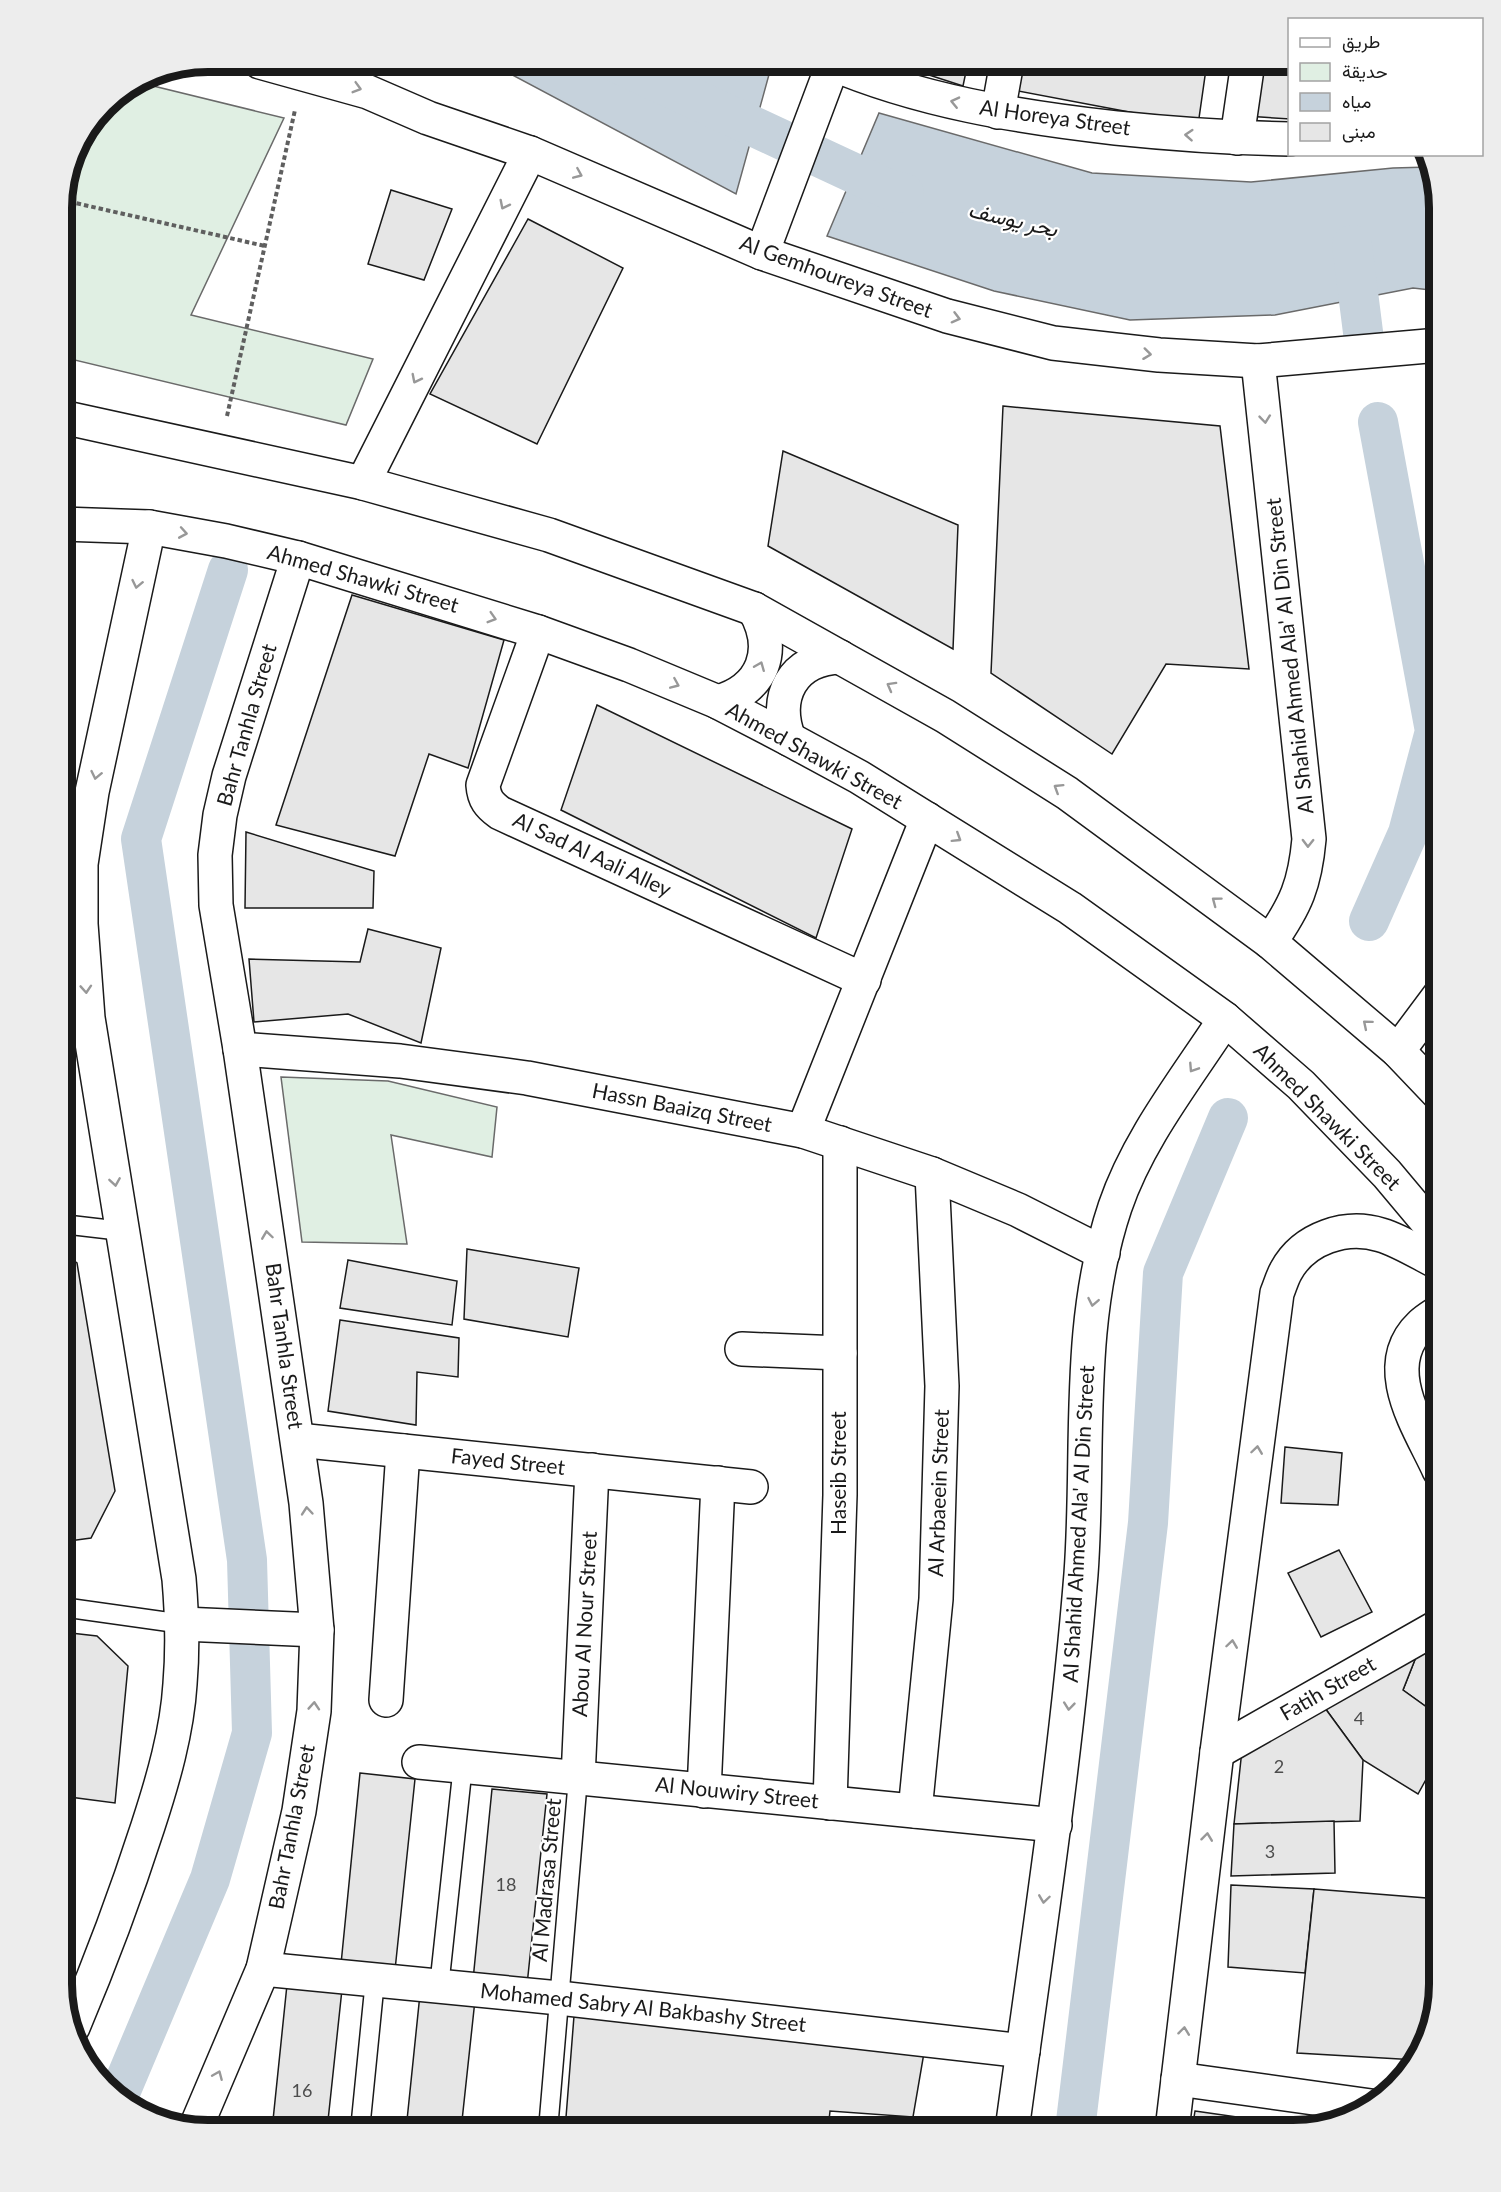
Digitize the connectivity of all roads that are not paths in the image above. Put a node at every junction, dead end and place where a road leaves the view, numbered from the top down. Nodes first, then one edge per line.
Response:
1 (299, 72) edge
2 (827, 72) edge
3 (861, 72) edge
4 (1005, 72) edge
5 (1247, 72) edge
6 (998, 112) junction
7 (1237, 138) junction
8 (1288, 139) edge
9 (530, 153) junction
10 (762, 253) junction
11 (1429, 346) edge
12 (1258, 361) junction
13 (72, 419) edge
14 (363, 483) junction
15 (72, 524) edge
16 (149, 527) junction
17 (298, 558) junction
18 (754, 609) junction
19 (538, 632) junction
20 (840, 657) junction
21 (718, 702) junction
22 (789, 739) junction
23 (927, 819) junction
24 (1270, 942) junction
25 (864, 980) junction
26 (1429, 1010) edge
27 (1226, 1019) junction
28 (240, 1049) junction
29 (1398, 1051) junction
30 (1429, 1083) edge
31 (804, 1131) junction
32 (840, 1143) junction
33 (932, 1174) junction
34 (1429, 1223) edge
35 (72, 1225) edge
36 (123, 1231) junction
37 (1103, 1253) junction
38 (1429, 1258) edge
39 (1429, 1320) edge
40 (742, 1349) dead end
41 (840, 1353) junction
42 (298, 1440) junction
43 (1429, 1446) edge
44 (403, 1451) junction
45 (592, 1470) junction
46 (718, 1483) junction
47 (751, 1487) dead end
48 (72, 1608) edge
49 (197, 1626) junction
50 (317, 1630) junction
51 (1429, 1632) edge
52 (386, 1700) dead end
53 (1217, 1752) junction
54 (419, 1762) dead end
55 (463, 1765) junction
56 (578, 1778) junction
57 (704, 1791) junction
58 (831, 1803) junction
59 (915, 1811) junction
60 (1055, 1825) junction
61 (263, 1969) junction
62 (375, 1980) junction
63 (440, 1987) junction
64 (559, 1998) junction
65 (77, 2018) edge
66 (1023, 2051) junction
67 (1178, 2079) junction
68 (1357, 2104) edge
69 (199, 2120) edge
70 (361, 2120) edge
71 (549, 2120) edge
72 (1013, 2120) edge
73 (1173, 2120) edge

1 -> 9 street, Al Gemhoureya Street
2 - 10 street
6 -> 3 street, Al Horeya Street
4 - 6 street
5 - 7 street
7 -> 6 street, Al Horeya Street
7 - 8 street, Al Horeya Street
9 -> 10 street, Al Gemhoureya Street
9 -> 14 street
10 -> 12 street, Al Gemhoureya Street
11 - 12 street, Al Gemhoureya Street
12 -> 24 street, Al Shahid Ahmed Ala' Al Din Street
13 - 14 street
14 - 18 street
15 - 16 street, Ahmed Shawki Street
16 -> 17 street, Ahmed Shawki Street
16 -> 36 street
17 -> 19 street, Ahmed Shawki Street
17 - 28 street, Bahr Tanhla Street
18 - 20 street
21 -> 18 street
19 -> 21 street, Ahmed Shawki Street
19 - 25 street, Al Sad Al Aali Alley
20 - 22 street
24 -> 20 street
21 - 22 street, Ahmed Shawki Street
22 - 23 street, Ahmed Shawki Street
23 - 25 street
23 -> 27 street, Ahmed Shawki Street
29 -> 24 street
25 - 31 street
26 - 29 street
27 - 34 street, Ahmed Shawki Street
27 -> 37 street, Al Shahid Ahmed Ala' Al Din Street
28 - 31 street, Hassn Baaizq Street
42 -> 28 street, Bahr Tanhla Street
29 - 30 street
31 - 32 street, Hassn Baaizq Street
32 - 33 street, Hassn Baaizq Street
32 - 41 street, Haseib Street
33 - 37 street, Hassn Baaizq Street
33 - 59 street, Al Arbaeein Street
35 - 36 lane
36 - 49 street
37 -> 60 street, Al Shahid Ahmed Ala' Al Din Street
53 -> 38 street
39 - 43 street
40 - 41 street
41 - 58 street, Haseib Street
42 - 44 street, Fayed Street
50 -> 42 street, Bahr Tanhla Street
44 - 45 street, Fayed Street
44 - 52 street
45 - 46 street, Fayed Street
45 - 56 street, Abou Al Nour Street
46 - 47 street, Fayed Street
46 - 57 street
48 - 49 lane
49 - 50 street
49 - 65 street
61 -> 50 street, Bahr Tanhla Street
51 - 53 street, Fatih Street
67 -> 53 street
54 - 55 street, Al Nouwiry Street
55 - 56 street, Al Nouwiry Street
55 - 63 lane
56 - 57 street, Al Nouwiry Street
56 - 64 lane, Al Madrasa Street
57 - 58 street, Al Nouwiry Street
58 - 59 street, Al Nouwiry Street
59 - 60 street, Al Nouwiry Street
60 -> 66 street, Al Shahid Ahmed Ala' Al Din Street
61 - 62 street, Mohamed Sabry Al Bakbashy Street
69 -> 61 street, Bahr Tanhla Street
62 - 63 street, Mohamed Sabry Al Bakbashy Street
62 - 70 lane
63 - 64 street, Mohamed Sabry Al Bakbashy Street
64 - 66 street, Mohamed Sabry Al Bakbashy Street
64 - 71 lane, Al Madrasa Street
66 - 72 street, Al Shahid Ahmed Ala' Al Din Street
67 - 68 street
67 - 73 street

